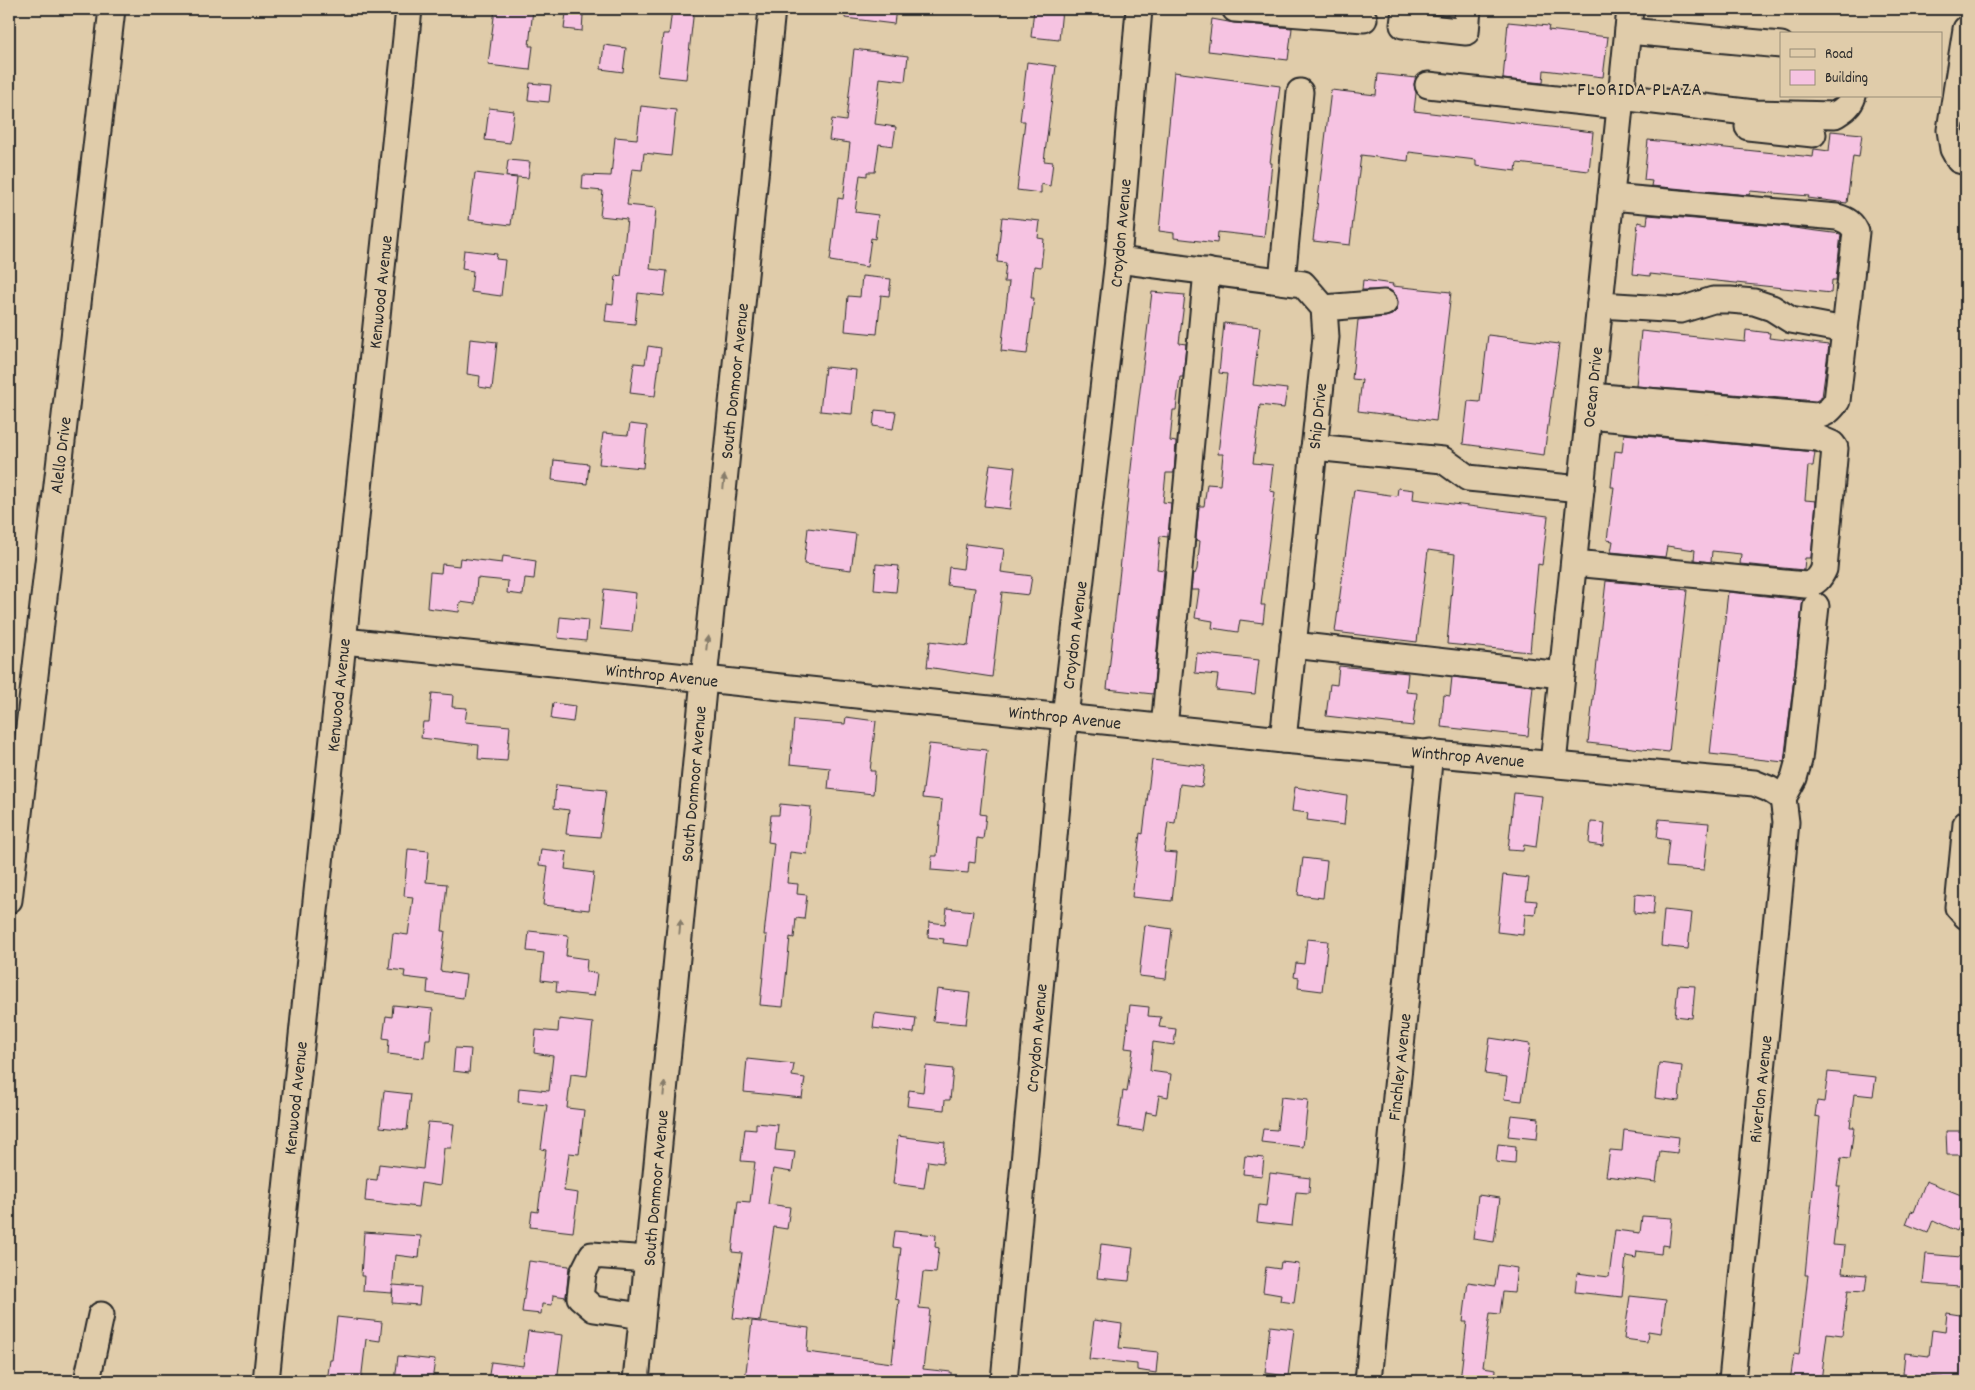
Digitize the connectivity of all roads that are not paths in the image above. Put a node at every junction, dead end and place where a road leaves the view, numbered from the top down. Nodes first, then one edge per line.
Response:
1 (112, 9) edge
2 (409, 9) edge
3 (772, 9) edge
4 (1139, 9) edge
5 (1235, 9) edge
6 (1405, 9) edge
7 (1468, 9) edge
8 (1364, 19) dead end
9 (1629, 20) edge
10 (1966, 29) edge
11 (1780, 45) edge
12 (1428, 85) dead end
13 (1300, 92) dead end
14 (1852, 98) edge
15 (1620, 105) junction
16 (1813, 134) dead end
17 (1966, 162) edge
18 (1611, 196) junction
19 (1118, 260) junction
20 (1207, 271) junction
21 (1282, 281) junction
22 (1384, 303) dead end
23 (1600, 306) junction
24 (1324, 308) junction
25 (1845, 330) junction
26 (1590, 406) junction
27 (1314, 447) junction
28 (1581, 489) junction
29 (1574, 563) junction
30 (1816, 606) dead end
31 (344, 641) junction
32 (1293, 645) junction
33 (1562, 675) junction
34 (704, 679) junction
35 (1065, 717) junction
36 (1164, 728) junction
37 (1283, 740) junction
38 (1430, 752) junction
39 (1553, 764) junction
40 (1783, 798) junction
41 (1966, 824) edge
42 (9, 900) edge
43 (1966, 916) edge
44 (648, 1259) junction
45 (101, 1315) dead end
46 (642, 1316) junction
47 (87, 1381) edge
48 (266, 1381) edge
49 (636, 1381) edge
50 (1004, 1381) edge
51 (1368, 1381) edge
52 (1732, 1381) edge

1 - 42 street, Alello Drive
2 - 31 street, Kenwood Avenue
34 -> 3 street, South Donmoor Avenue
4 - 19 street, Croydon Avenue
5 - 8 street
6 - 7 street
9 - 11 street
9 - 15 street, Ocean Drive
10 - 17 street
12 - 15 street
13 - 21 street
14 - 15 street
15 - 16 street
15 - 18 street, Ocean Drive
18 - 23 street, Ocean Drive
18 - 25 street
19 - 20 street
19 - 35 street, Croydon Avenue
20 - 21 street
20 - 36 street
21 - 24 street
22 - 24 street
23 - 25 street
23 - 26 street, Ocean Drive
24 - 27 street, Ship Drive
25 - 26 street
26 - 28 street, Ocean Drive
26 - 29 street
27 - 28 street
27 - 32 street, Ship Drive
28 - 29 street, Ocean Drive
29 - 33 street, Ocean Drive
30 - 40 street
31 - 34 street, Winthrop Avenue
31 - 48 street, Kenwood Avenue
32 - 33 street
32 - 37 street, Ship Drive
33 - 39 street, Ocean Drive
34 - 35 street, Winthrop Avenue
44 -> 34 street, South Donmoor Avenue
35 - 36 street, Winthrop Avenue
35 - 50 street, Croydon Avenue
36 - 37 street, Winthrop Avenue
37 - 38 street, Winthrop Avenue
38 - 39 street, Winthrop Avenue
38 - 51 street, Finchley Avenue
39 - 40 street, Winthrop Avenue
40 - 52 street, Riverlon Avenue
41 - 43 street
44 - 46 street, South Donmoor Avenue
44 - 46 street
45 - 47 street
46 - 49 street, South Donmoor Avenue

